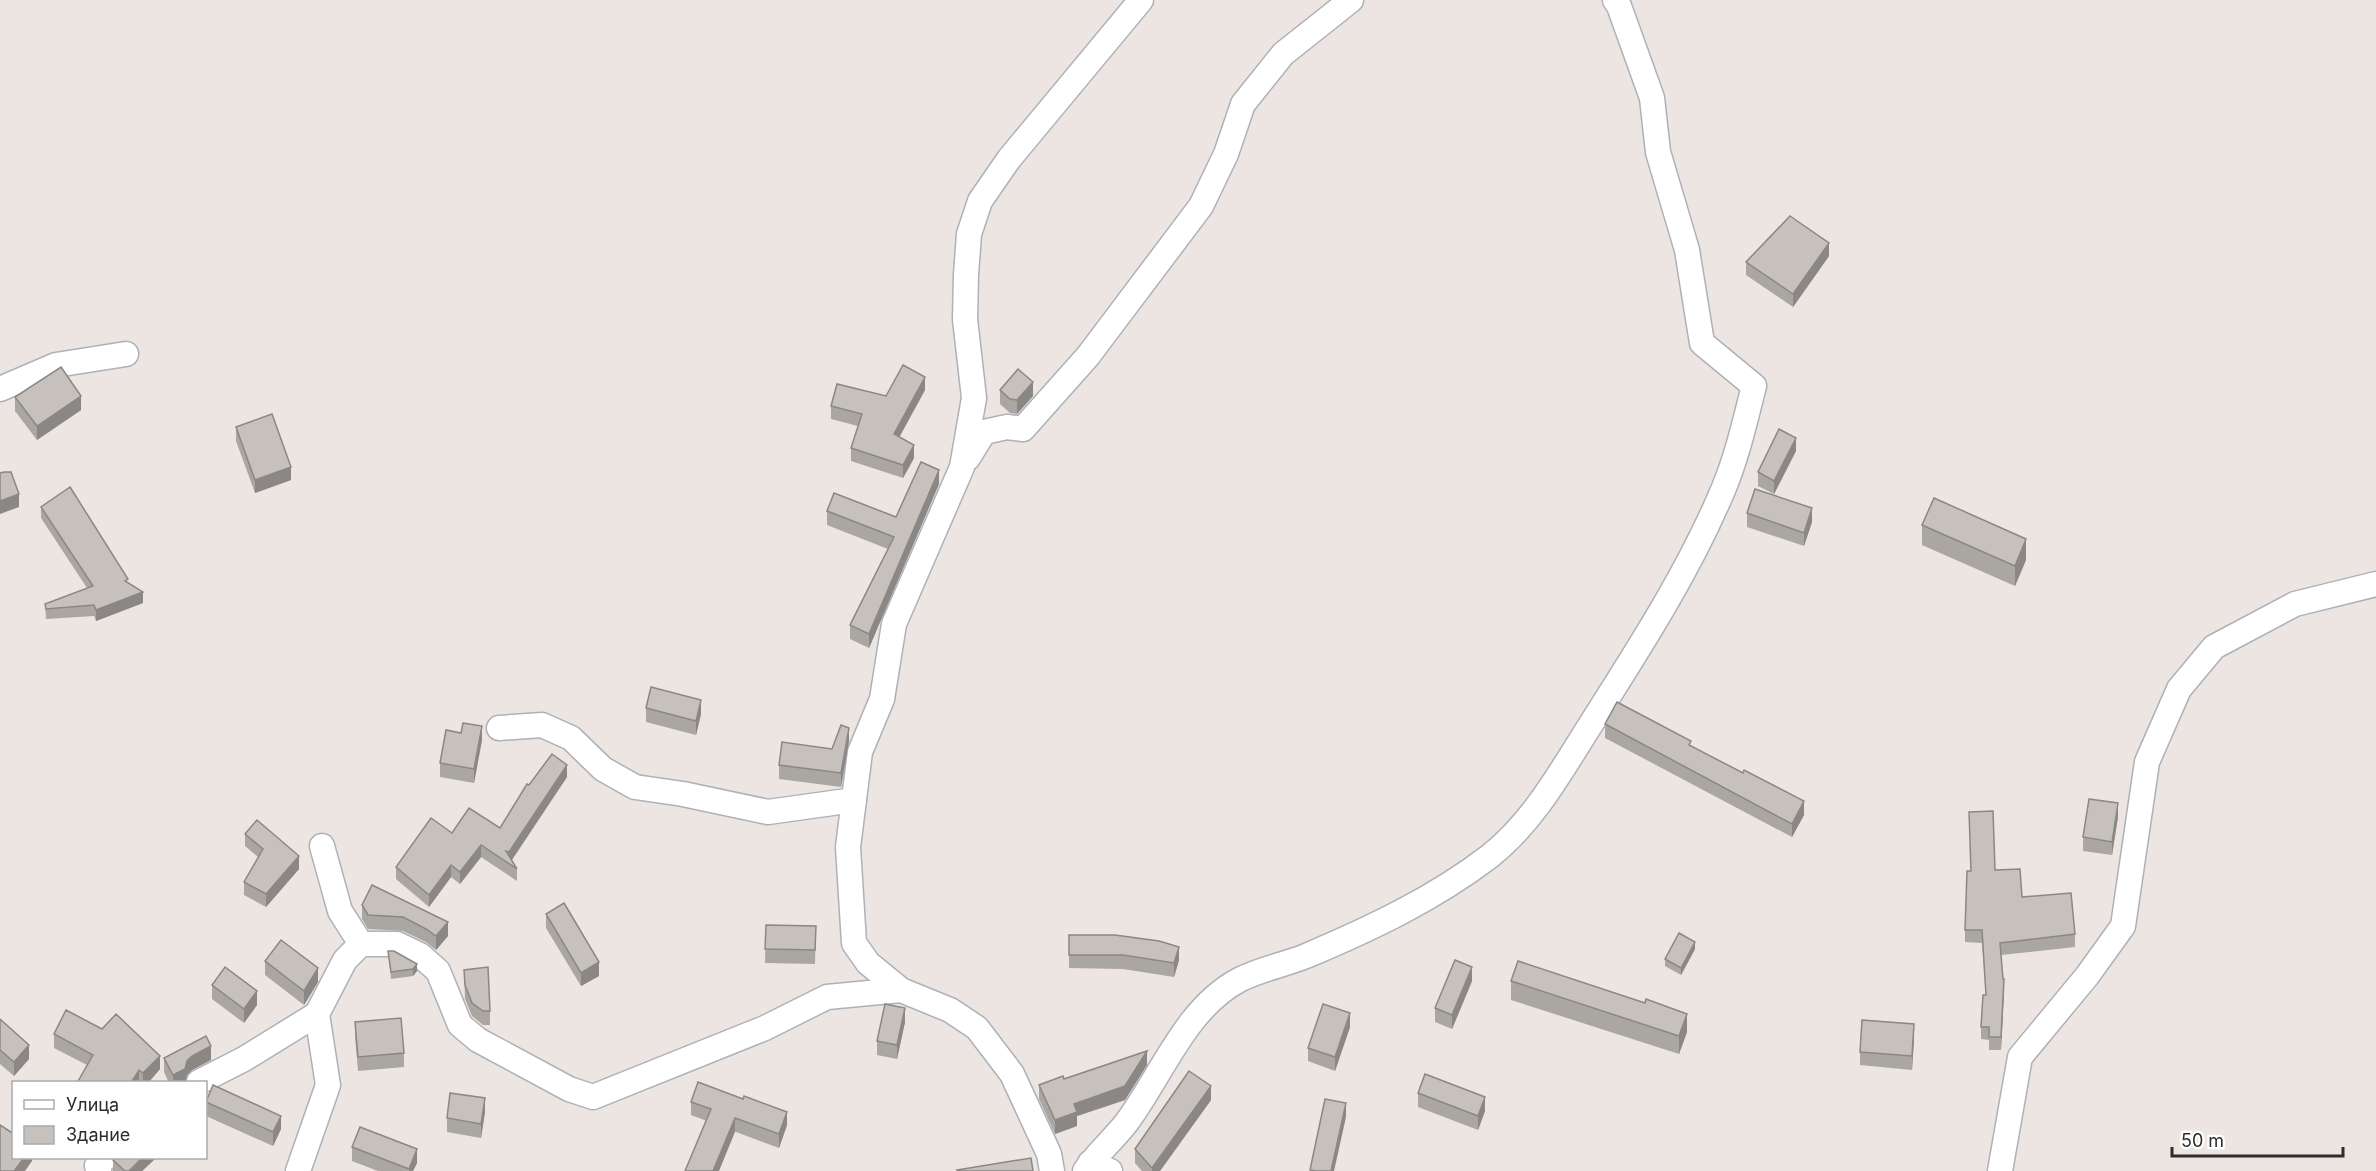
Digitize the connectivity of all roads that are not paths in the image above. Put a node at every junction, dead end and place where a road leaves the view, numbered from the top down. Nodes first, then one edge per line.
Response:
1 (1141, 0) edge
2 (1351, 0) edge
3 (1615, 0) edge
4 (126, 354) dead end
5 (0, 388) edge
6 (962, 467) junction
7 (2376, 584) edge
8 (499, 728) dead end
9 (854, 800) junction
10 (322, 846) dead end
11 (361, 944) junction
12 (901, 990) junction
13 (317, 1014) junction
14 (203, 1081) edge
15 (1095, 1168) edge
16 (298, 1171) edge
17 (1052, 1171) edge
18 (2000, 1171) edge

1 - 6 street
2 - 6 street
3 - 15 street
4 - 5 street
6 - 9 street
7 - 18 street
8 - 9 street
9 - 12 street
10 - 11 street
11 - 12 street
11 - 13 street
12 - 17 street
13 - 14 street
13 - 16 street

